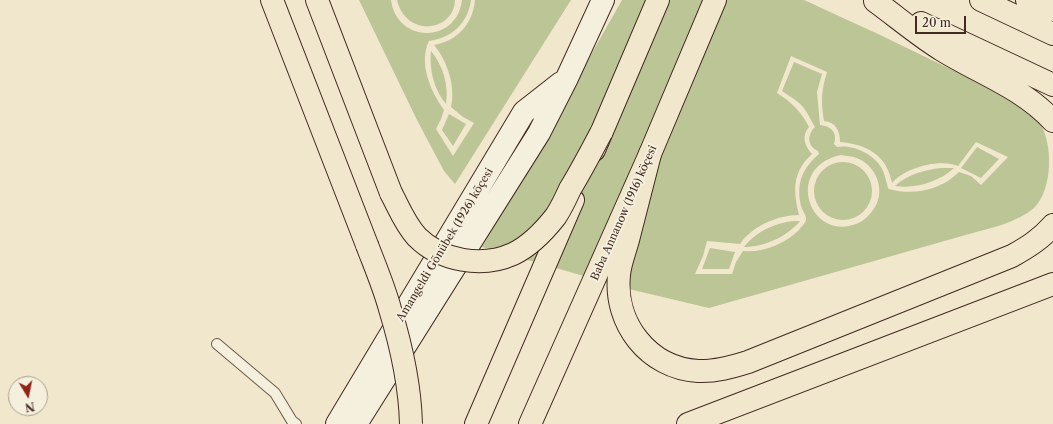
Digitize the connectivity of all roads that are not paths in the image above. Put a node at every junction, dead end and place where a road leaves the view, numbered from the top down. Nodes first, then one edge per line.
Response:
1 (272, 0) edge
2 (317, 0) edge
3 (604, 0) edge
4 (658, 0) edge
5 (714, 0) edge
6 (874, 0) edge
7 (981, 0) edge
8 (1026, 0) edge
9 (1053, 10) edge
10 (1053, 34) edge
11 (567, 78) junction
12 (1053, 85) edge
13 (1053, 121) edge
14 (601, 133) junction
15 (650, 154) junction
16 (1053, 225) edge
17 (1053, 284) edge
18 (217, 344) dead end
19 (693, 422) edge
20 (296, 424) edge
21 (337, 424) edge
22 (356, 424) edge
23 (411, 424) edge
24 (476, 424) edge
25 (530, 424) edge

1 - 23 main road, bridge
2 - 14 main road, bridge
3 - 11 street, Amangeldi Gönübek (1926) köçesi
4 - 14 main road
5 - 15 main road, Baba Annanow (1916) köçesi
6 - 12 main road
6 - 13 main road
7 - 10 main road
8 - 9 main road
11 - 21 street, Amangeldi Gönübek (1926) köçesi
11 - 22 street, Amangeldi Gönübek (1926) köçesi
14 - 24 main road, bridge
15 - 16 main road
15 - 25 main road, Baba Annanow (1916) köçesi
17 - 19 main road
18 - 20 lane

